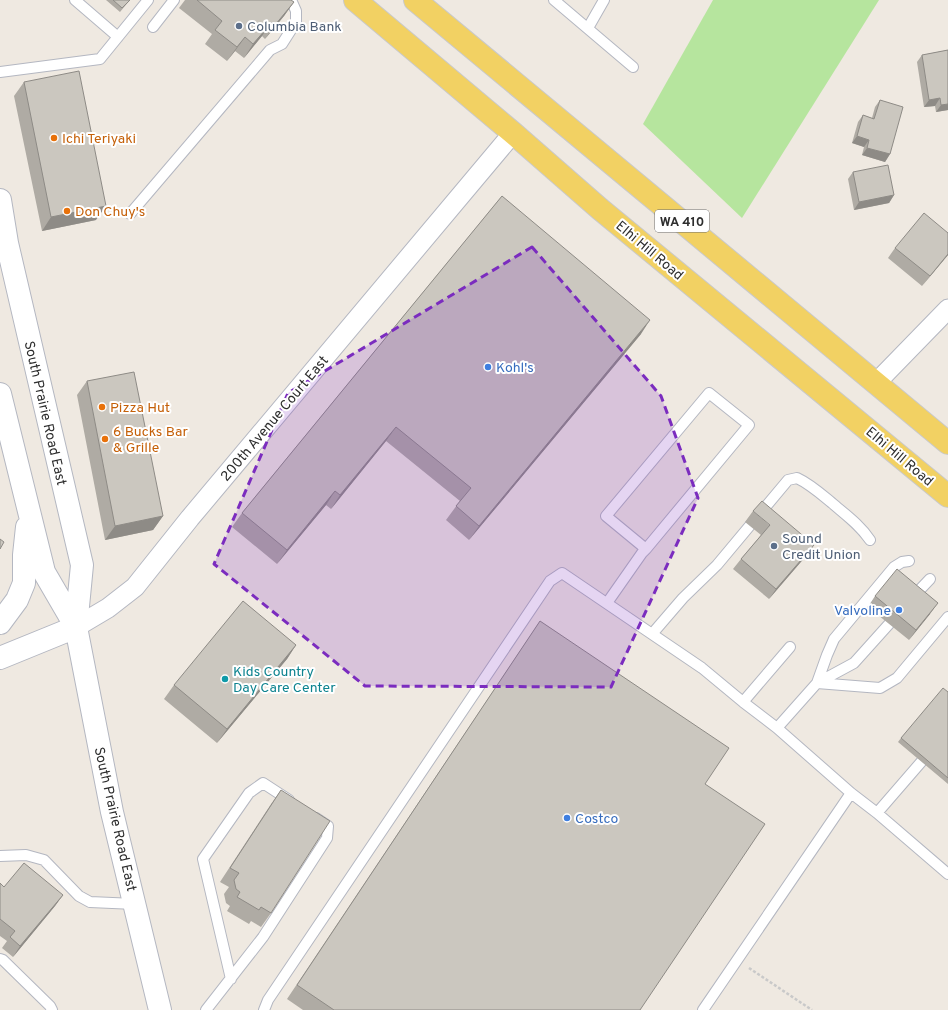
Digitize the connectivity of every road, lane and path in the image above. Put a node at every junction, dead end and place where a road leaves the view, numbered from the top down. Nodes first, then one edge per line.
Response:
1 (74, 0) edge
2 (148, 0) edge
3 (174, 0) edge
4 (289, 0) edge
5 (355, 0) edge
6 (415, 0) edge
7 (554, 0) edge
8 (604, 0) edge
9 (153, 27) dead end
10 (588, 28) junction
11 (118, 37) junction
12 (634, 67) dead end
13 (0, 72) edge
14 (513, 133) junction
15 (0, 200) edge
16 (130, 214) dead end
17 (948, 309) edge
18 (876, 383) junction
19 (0, 394) edge
20 (948, 443) edge
21 (948, 496) edge
22 (29, 510) junction
23 (870, 540) dead end
24 (646, 549) junction
25 (908, 561) dead end
26 (930, 579) dead end
27 (607, 603) junction
28 (948, 617) edge
29 (0, 623) edge
30 (76, 626) junction
31 (652, 634) junction
32 (790, 647) dead end
33 (0, 658) edge
34 (817, 683) junction
35 (743, 702) junction
36 (777, 728) junction
37 (922, 762) edge
38 (851, 793) junction
39 (295, 804) edge
40 (308, 813) edge
41 (877, 813) junction
42 (0, 856) edge
43 (948, 874) edge
44 (135, 904) junction
45 (0, 959) edge
46 (737, 960) junction
47 (231, 979) junction
48 (52, 1010) edge
49 (160, 1010) edge
50 (206, 1010) edge
51 (264, 1010) edge
52 (703, 1010) edge
53 (812, 1010) edge

1 - 11 lane
2 - 11 lane
3 - 9 lane
4 - 16 lane
5 - 14 main road, Elhi Hill Road / WA 410
6 - 18 main road, WA 410
7 - 10 lane
8 - 10 lane
10 - 12 lane
11 - 13 lane
14 - 21 main road, Elhi Hill Road / WA 410
14 - 30 street, 200th Avenue Court East
15 - 30 main road, South Prairie Road East
17 - 18 street
18 - 20 main road, WA 410
19 - 22 main road, South Prairie Road East
22 - 29 main road
22 - 30 main road, South Prairie Road East
23 - 31 lane
24 - 24 lane
24 - 27 lane
25 - 34 lane
26 - 34 lane
27 - 31 lane
27 - 51 lane
28 - 34 lane
30 - 33 main road, 200th Avenue Court East
30 - 44 main road, South Prairie Road East
31 - 35 lane
32 - 35 lane
34 - 36 lane
35 - 36 lane
36 - 38 lane
37 - 41 lane
38 - 41 lane
38 - 46 lane
39 - 47 lane
40 - 47 lane
41 - 43 lane
42 - 44 lane
44 - 49 main road, South Prairie Road East
45 - 48 lane
46 - 52 lane
46 - 53 path
47 - 50 lane

